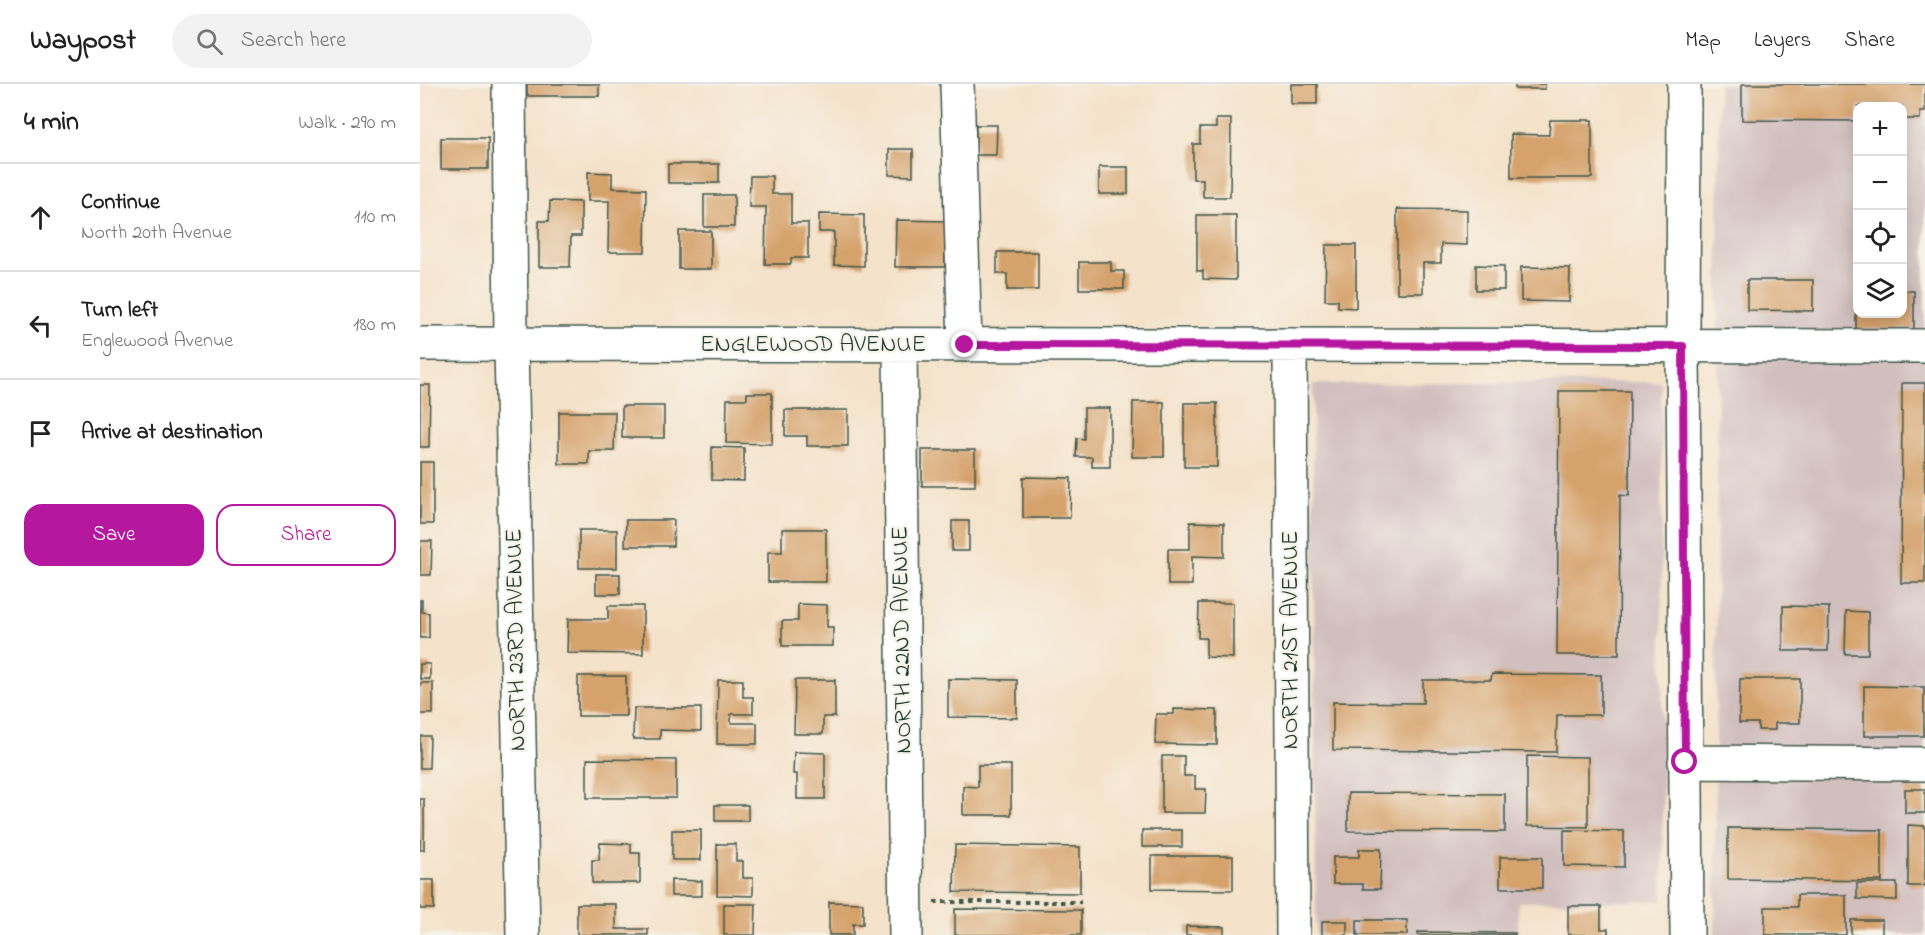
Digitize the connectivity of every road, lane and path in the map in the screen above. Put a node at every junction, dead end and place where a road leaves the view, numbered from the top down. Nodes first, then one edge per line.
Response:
1 (509, 84) edge
2 (957, 84) edge
3 (1684, 84) edge
4 (420, 344) edge
5 (511, 344) junction
6 (900, 345) junction
7 (965, 345) junction
8 (1290, 345) junction
9 (1683, 346) junction
10 (1925, 346) edge
11 (1685, 762) junction
12 (1925, 764) edge
13 (906, 902) junction
14 (1082, 902) dead end
15 (523, 935) edge
16 (906, 935) edge
17 (1293, 935) edge
18 (1687, 935) edge

1 - 5 street, NORTH 23RD AVENUE
2 - 7 street
3 - 9 street
4 - 5 street, ENGLEWOOD AVENUE
5 - 6 street, ENGLEWOOD AVENUE
5 - 15 street, NORTH 23RD AVENUE
6 - 7 street, ENGLEWOOD AVENUE
6 - 13 street, NORTH 22ND AVENUE
7 - 8 street, ENGLEWOOD AVENUE
8 - 9 street, ENGLEWOOD AVENUE
8 - 17 street, NORTH 21ST AVENUE
9 - 10 street, ENGLEWOOD AVENUE
9 - 11 street
11 - 12 street
11 - 18 street
13 - 14 path
13 - 16 street, NORTH 22ND AVENUE

